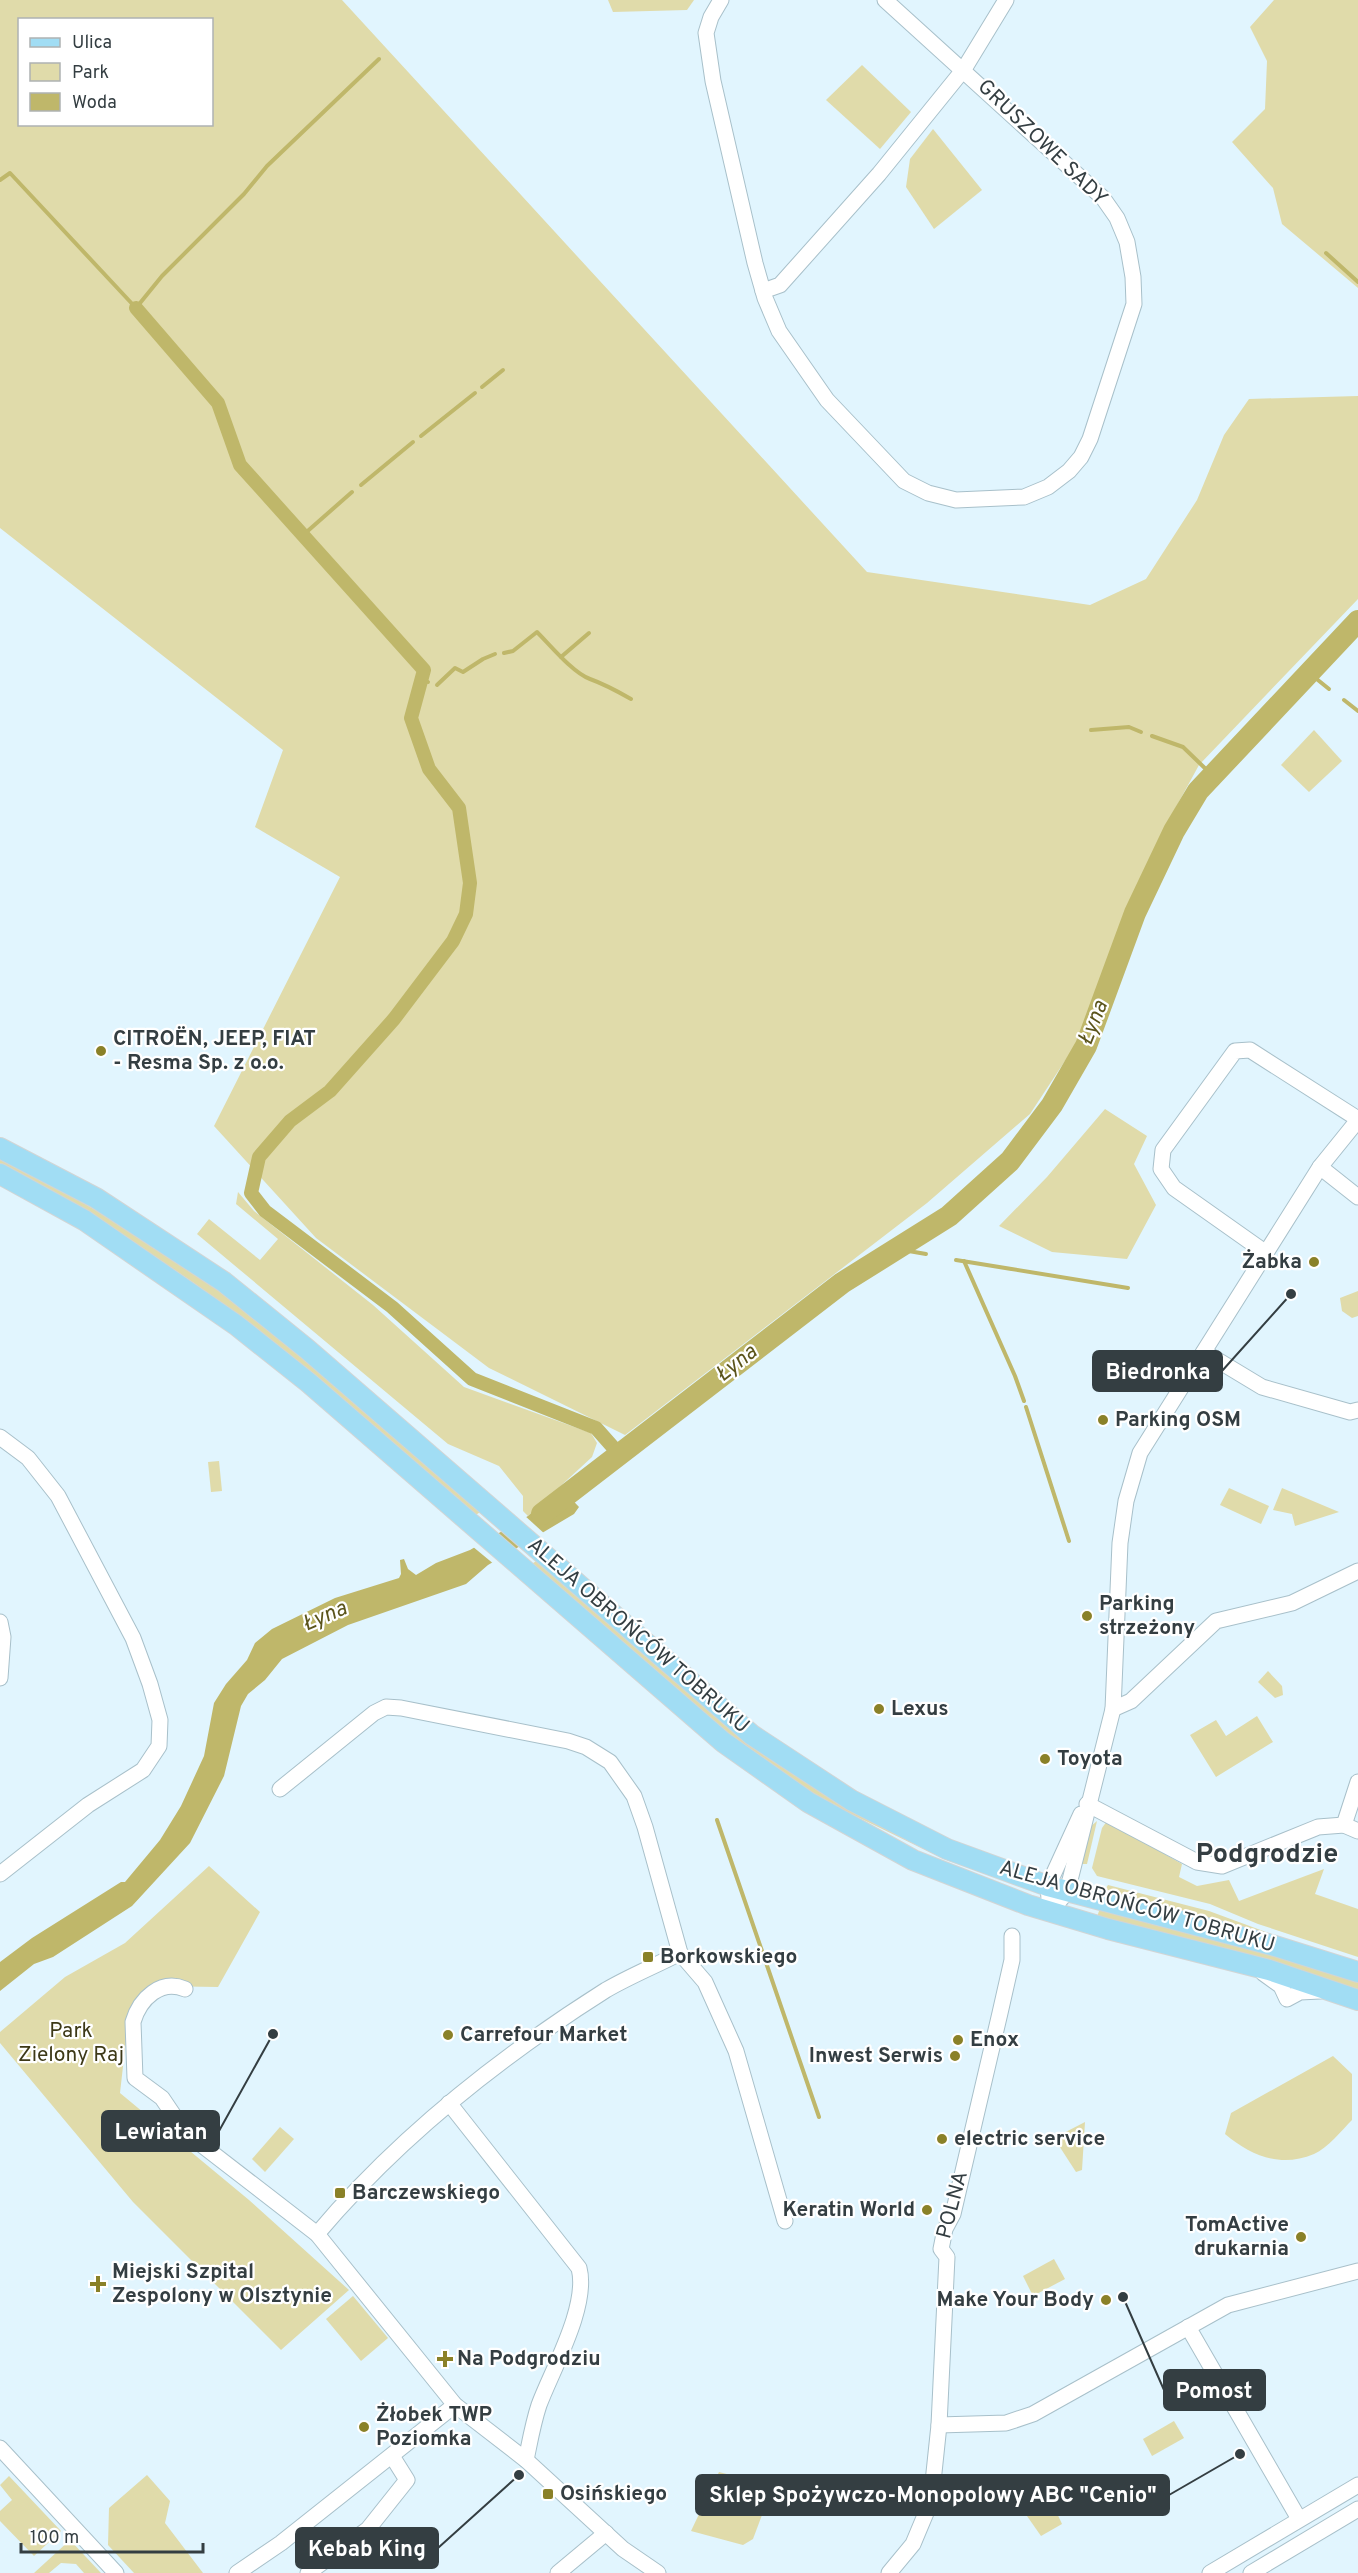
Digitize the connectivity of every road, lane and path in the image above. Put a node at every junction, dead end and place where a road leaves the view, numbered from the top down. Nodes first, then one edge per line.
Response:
1 (721, 0) edge
2 (885, 0) edge
3 (1006, 0) edge
4 (964, 69) junction
5 (763, 291) junction
6 (1358, 1119) edge
7 (0, 1148) edge
8 (1320, 1167) junction
9 (0, 1174) edge
10 (1358, 1197) edge
11 (1266, 1253) junction
12 (1204, 1352) junction
13 (1358, 1410) edge
14 (0, 1437) edge
15 (1356, 1574) edge
16 (0, 1622) edge
17 (0, 1678) edge
18 (1113, 1709) junction
19 (1358, 1782) edge
20 (280, 1789) dead end
21 (1088, 1804) junction
22 (1344, 1824) junction
23 (1358, 1831) edge
24 (0, 1874) edge
25 (1057, 1889) junction
26 (1050, 1912) junction
27 (1012, 1936) dead end
28 (680, 1953) junction
29 (1358, 1972) edge
30 (185, 1989) dead end
31 (1351, 1996) edge
32 (449, 2103) junction
33 (785, 2221) dead end
34 (317, 2234) junction
35 (1358, 2271) edge
36 (1188, 2327) junction
37 (455, 2405) junction
38 (939, 2425) junction
39 (0, 2448) edge
40 (392, 2456) junction
41 (526, 2460) junction
42 (1358, 2485) edge
43 (1358, 2509) edge
44 (1299, 2519) junction
45 (606, 2533) junction
46 (116, 2573) edge
47 (237, 2573) edge
48 (308, 2573) edge
49 (558, 2573) edge
50 (658, 2573) edge
51 (889, 2573) edge
52 (1210, 2573) edge
53 (1251, 2573) edge

1 - 5 street, GRUSZOWE SADY
2 - 4 street, GRUSZOWE SADY
3 - 4 street
4 - 5 street, GRUSZOWE SADY
4 - 5 street, GRUSZOWE SADY
6 - 8 street
6 - 11 street
7 - 25 main road, ALEJA OBROŃCÓW TOBRUKU
8 - 10 street
8 - 11 street
9 - 26 main road, ALEJA OBROŃCÓW TOBRUKU
11 - 12 street
12 - 13 street
12 - 18 street
14 - 24 street
15 - 18 street
16 - 17 street
18 - 21 street
19 - 22 street
20 - 28 street
21 - 22 street
21 - 25 street
22 - 23 street
25 - 26 street
25 - 29 main road, ALEJA OBROŃCÓW TOBRUKU
26 - 31 main road, ALEJA OBROŃCÓW TOBRUKU
27 - 38 street, POLNA
28 - 32 street
28 - 33 street
30 - 34 street
32 - 34 street
32 - 41 street
34 - 37 street
35 - 36 street
36 - 38 street
36 - 44 street
37 - 40 street
37 - 41 street
38 - 51 street, POLNA
39 - 46 street
40 - 47 street
40 - 48 street
41 - 45 street
42 - 44 street
43 - 53 street
44 - 52 street
45 - 49 street
45 - 50 street

